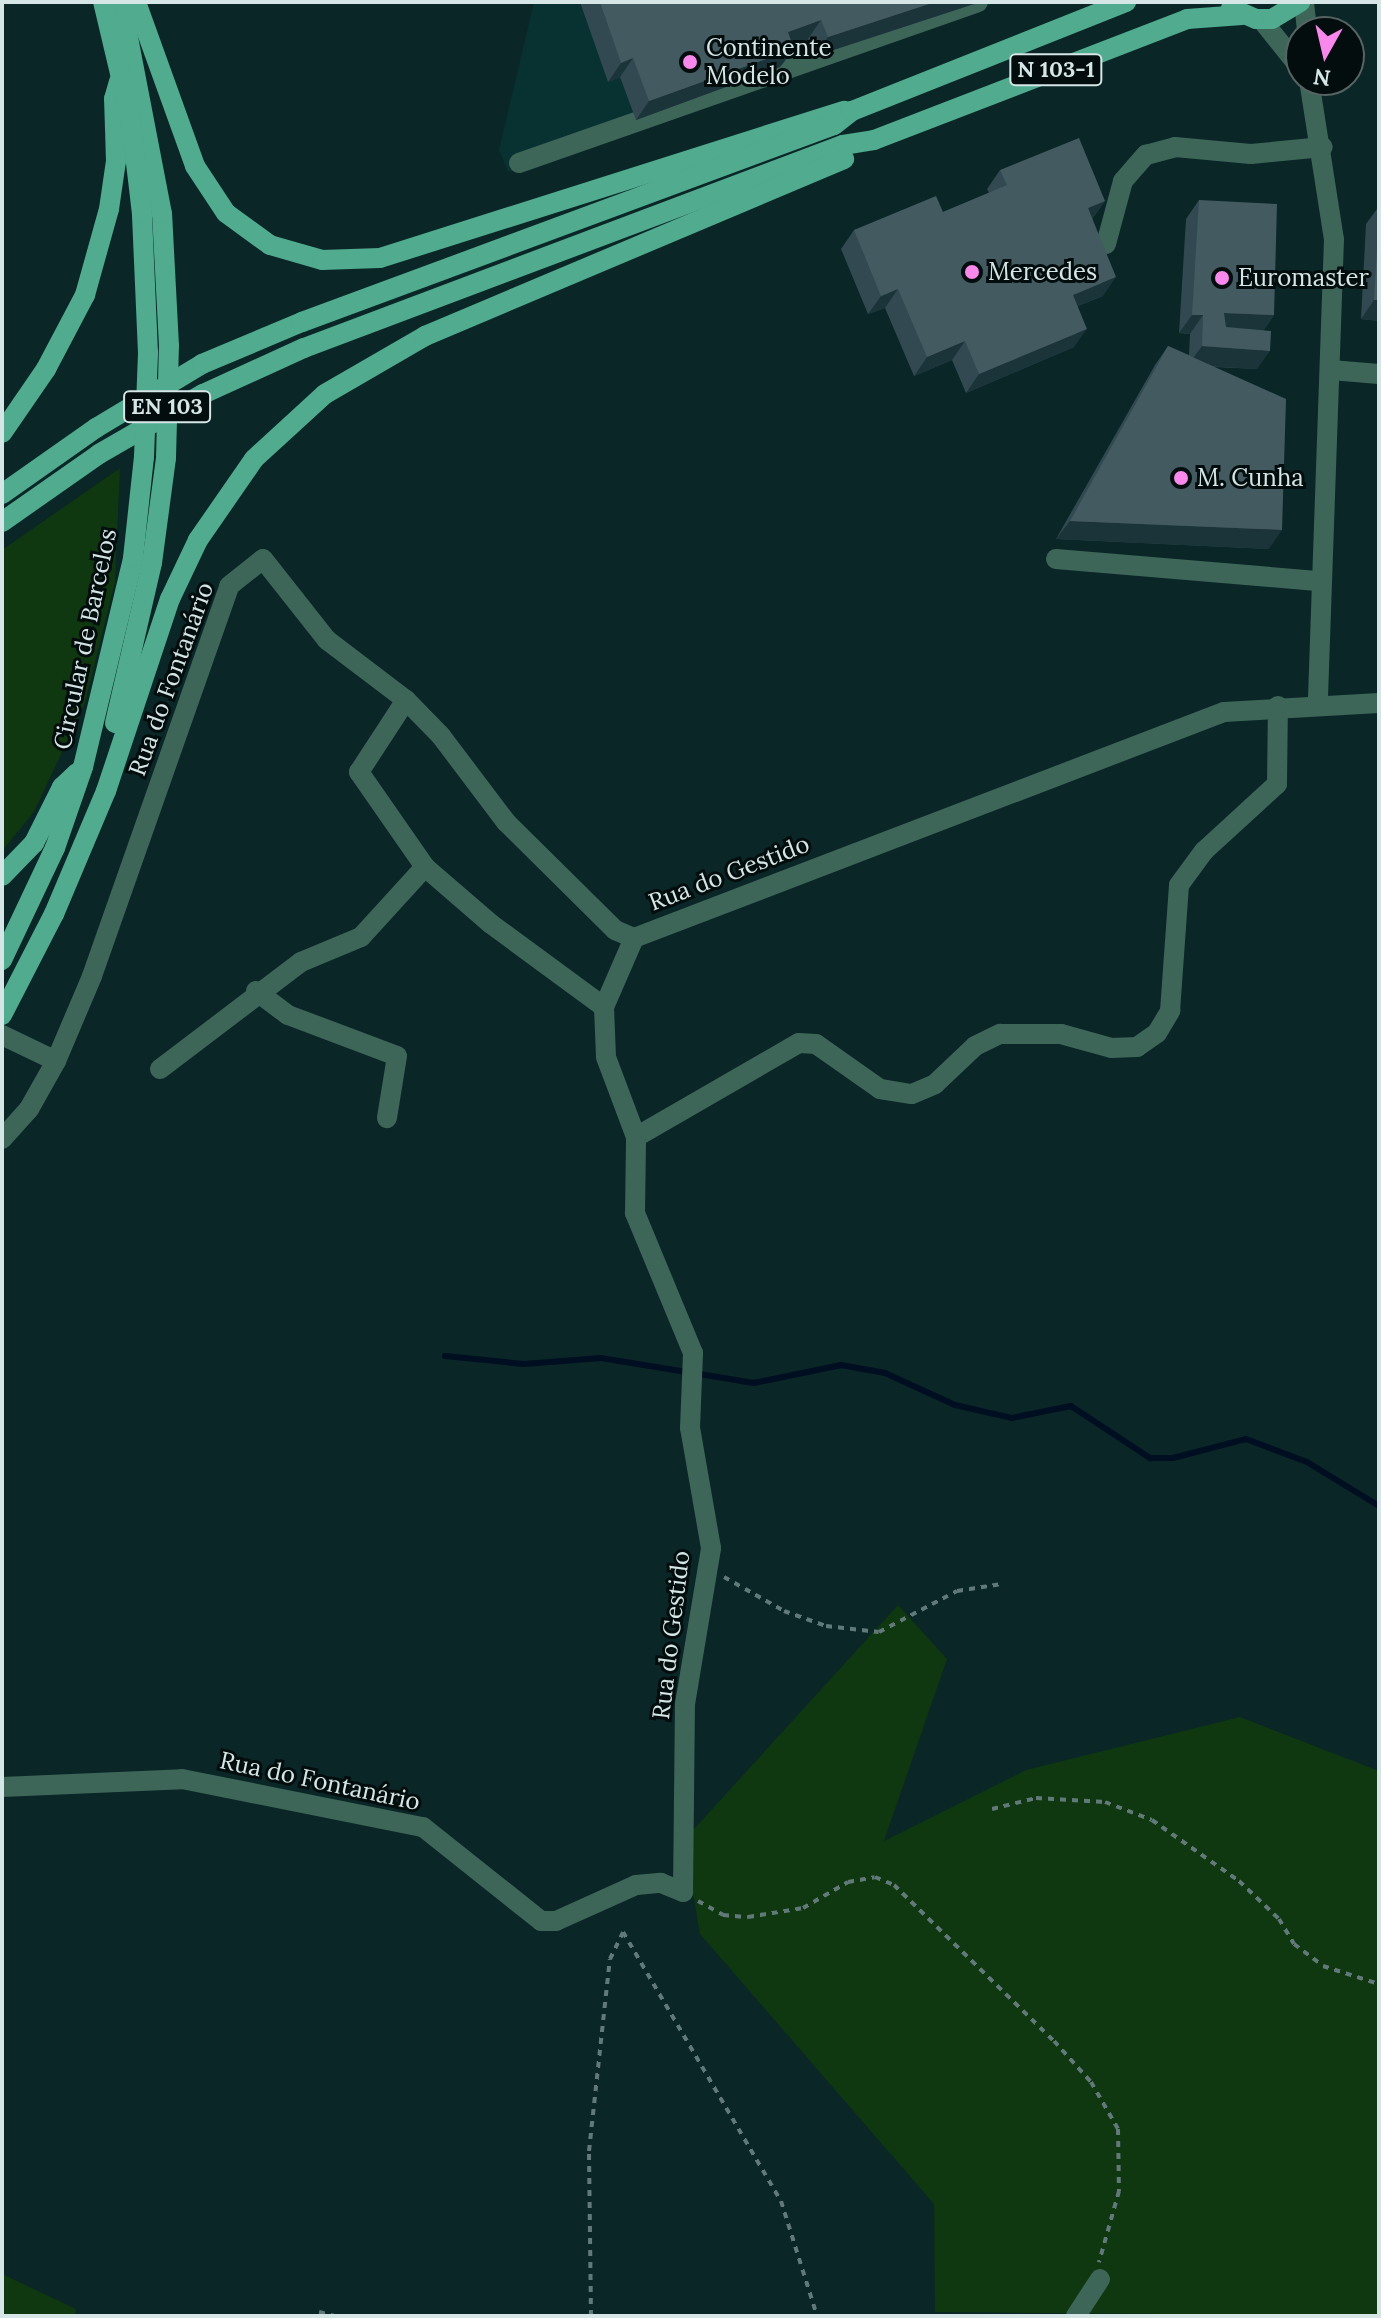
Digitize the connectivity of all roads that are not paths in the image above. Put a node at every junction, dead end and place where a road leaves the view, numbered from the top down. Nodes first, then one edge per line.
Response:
1 (103, 2) edge
2 (121, 2) edge
3 (136, 2) edge
4 (978, 2) edge
5 (1126, 2) edge
6 (1302, 2) edge
7 (1243, 12) edge
8 (1285, 53) edge
9 (121, 75) junction
10 (1312, 96) edge
11 (852, 111) junction
12 (874, 140) junction
13 (1323, 147) junction
14 (519, 163) dead end
15 (1106, 244) edge
16 (1331, 370) junction
17 (1379, 374) edge
18 (2, 433) edge
19 (2, 494) edge
20 (2, 522) edge
21 (1056, 559) dead end
22 (1320, 581) junction
23 (406, 700) junction
24 (1379, 703) edge
25 (1278, 706) junction
26 (1318, 706) junction
27 (83, 767) junction
28 (96, 808) junction
29 (425, 867) junction
30 (2, 876) edge
31 (634, 938) junction
32 (2, 960) edge
33 (256, 991) junction
34 (604, 1007) junction
35 (2, 1015) edge
36 (2, 1035) edge
37 (47, 1058) junction
38 (160, 1069) dead end
39 (387, 1118) dead end
40 (636, 1137) junction
41 (2, 1139) edge
42 (2, 1787) edge
43 (683, 1892) joint
44 (1100, 2279) road end
45 (1076, 2316) edge

1 - 9 main road, Circular de Barcelos
2 - 28 main road, EN 103
3 - 11 main road
4 - 14 street
5 - 11 main road, N 103-1
6 - 7 main road
7 - 8 street
7 - 12 main road, N 103-1
9 - 18 main road
9 - 27 main road, Circular de Barcelos
10 - 13 street
11 - 19 main road
12 - 20 main road
12 - 28 main road
13 - 15 street
13 - 16 street
16 - 17 street
16 - 22 street
21 - 22 street
22 - 26 street
23 - 29 street
23 - 31 street, Rua do Fontanário
23 - 37 street, Rua do Fontanário
24 - 26 street, Rua do Gestido
25 - 26 street, Rua do Gestido
25 - 31 street, Rua do Gestido
25 - 40 street
27 - 30 main road
27 - 32 main road, Circular de Barcelos
28 - 35 main road, EN 103
29 - 33 street
29 - 34 street
31 - 34 street, Rua do Gestido
33 - 38 street
33 - 39 street
34 - 40 street, Rua do Gestido
36 - 37 street
37 - 41 street, Rua do Fontanário
40 - 43 street, Rua do Gestido
42 - 43 street, Rua do Fontanário
44 - 45 street

